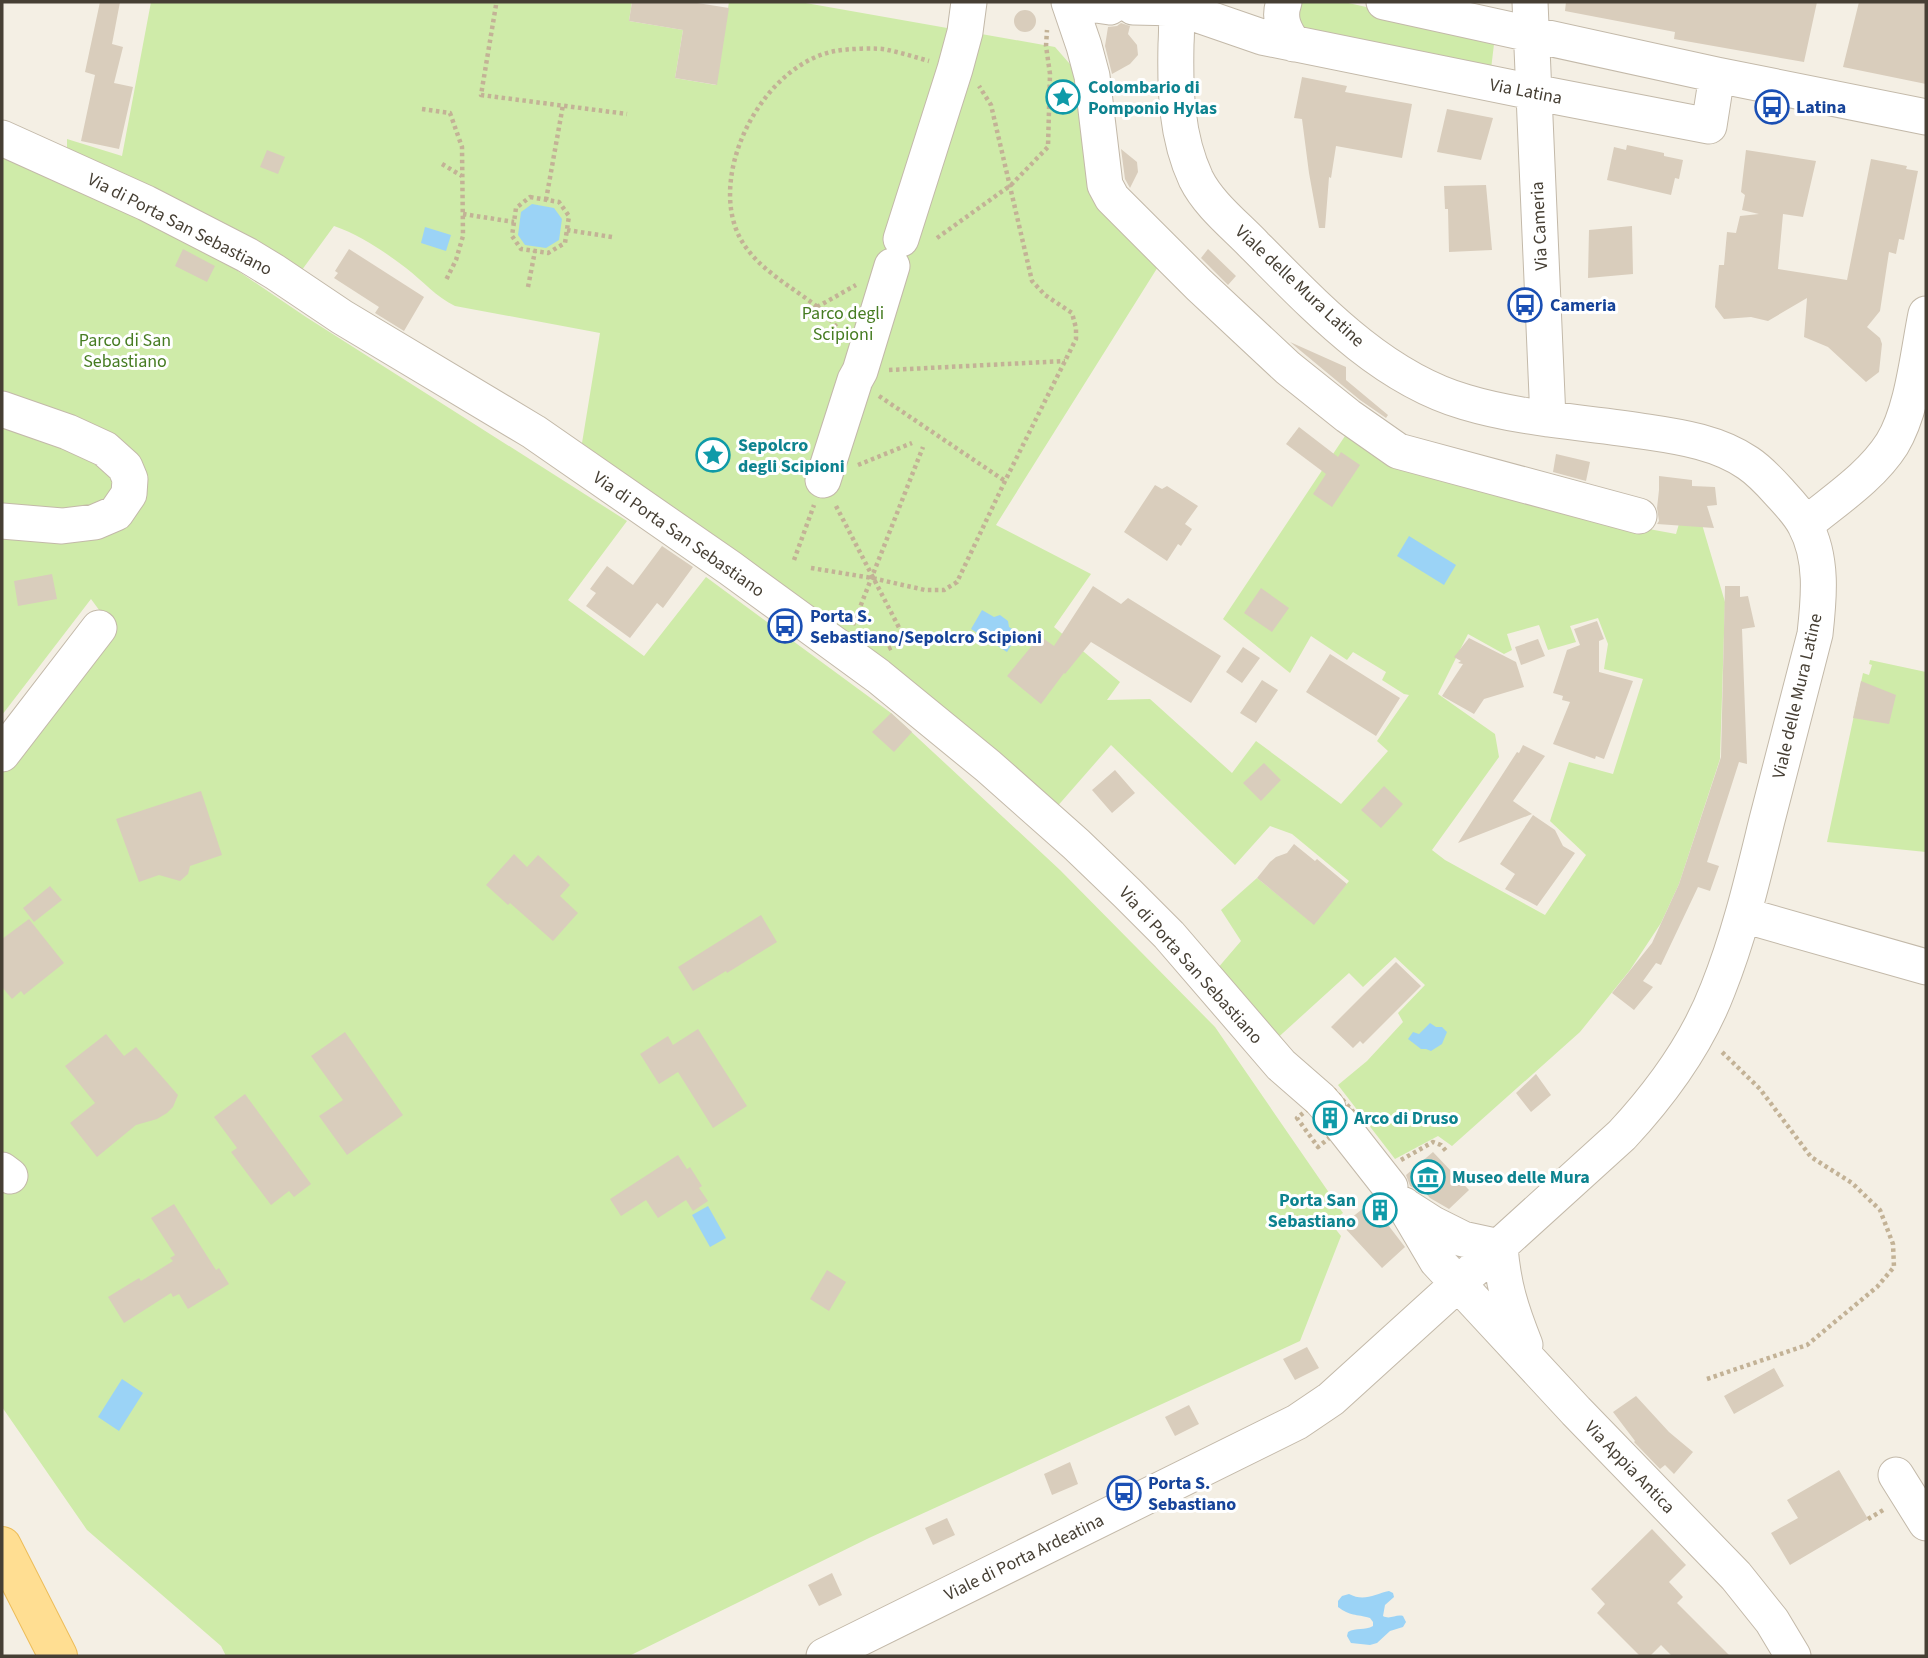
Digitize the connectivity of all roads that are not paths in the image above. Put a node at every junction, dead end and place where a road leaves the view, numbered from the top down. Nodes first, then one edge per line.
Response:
1 (969, 2) edge
2 (1075, 2) edge
3 (1284, 2) edge
4 (1384, 2) edge
5 (1184, 4) edge
6 (1058, 13) edge
7 (1530, 18) edge
8 (1294, 44) junction
9 (1717, 75) junction
10 (1533, 92) junction
11 (1926, 117) edge
12 (2, 138) edge
13 (1926, 314) edge
14 (2, 409) edge
15 (1548, 419) junction
16 (823, 480) road end
17 (1639, 516) dead end
18 (2, 521) edge
19 (1805, 524) junction
20 (99, 628) dead end
21 (2, 754) edge
22 (1743, 915) junction
23 (1926, 967) edge
24 (1391, 1188) junction
25 (1500, 1247) junction
26 (1458, 1285) junction
27 (1532, 1361) junction
28 (1896, 1475) dead end
29 (1926, 1523) edge
30 (2, 1546) edge
31 (58, 1656) edge
32 (824, 1656) edge
33 (1793, 1656) edge

1 - 16 street
2 - 5 street, Via Latina
3 - 8 street
4 - 7 street
5 - 8 street, Via Latina
5 - 15 street, Viale delle Mura Latine
6 - 17 street
7 - 9 street
7 - 10 street, Via Cameria
8 - 10 street, Via Latina
9 - 10 street, Via Latina
9 - 11 street
10 - 15 street, Via Cameria
12 - 24 street, Via di Porta San Sebastiano
13 - 19 street
14 - 18 street
15 - 19 street, Viale delle Mura Latine
19 - 22 street, Viale delle Mura Latine
20 - 21 street
22 - 23 street
22 - 25 street, Viale delle Mura Latine
24 - 25 street, Via di Porta San Sebastiano
24 - 26 street, Via di Porta San Sebastiano
25 - 26 street, Viale delle Mura Latine
25 - 27 street
26 - 27 street, Via Appia Antica
26 - 32 street, Viale di Porta Ardeatina
27 - 33 street, Via Appia Antica
28 - 29 street
30 - 31 main road

